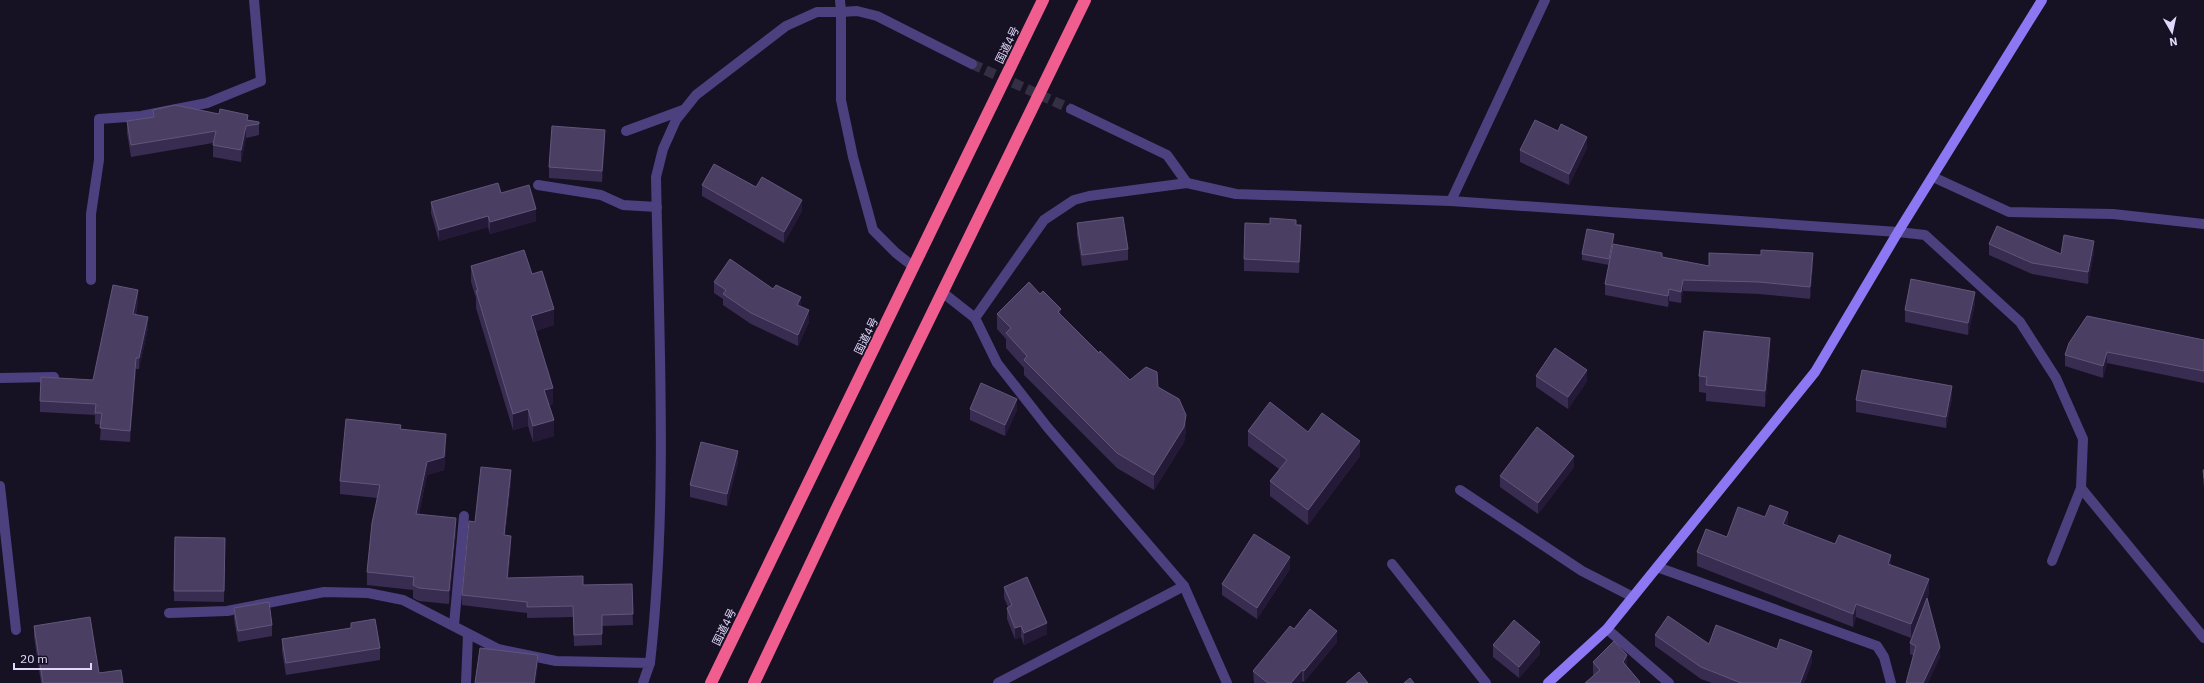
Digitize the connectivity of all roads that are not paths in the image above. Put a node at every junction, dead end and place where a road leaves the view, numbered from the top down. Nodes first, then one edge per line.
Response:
1 (254, 0) edge
2 (840, 0) edge
3 (1043, 0) edge
4 (1085, 0) edge
5 (1545, 0) edge
6 (2042, 0) edge
7 (841, 12) junction
8 (972, 64) tunnel mouth
9 (1070, 109) tunnel mouth
10 (684, 110) junction
11 (626, 131) dead end
12 (1933, 177) junction
13 (1187, 183) junction
14 (538, 185) dead end
15 (1451, 202) junction
16 (657, 207) junction
17 (2204, 224) edge
18 (1898, 232) junction
19 (914, 267) junction
20 (91, 280) dead end
21 (942, 292) junction
22 (974, 318) junction
23 (54, 377) edge
24 (0, 378) edge
25 (0, 486) edge
26 (2081, 488) junction
27 (1460, 490) dead end
28 (464, 516) dead end
29 (2052, 561) dead end
30 (1392, 564) dead end
31 (1657, 567) junction
32 (1184, 586) junction
33 (1633, 597) junction
34 (169, 613) dead end
35 (454, 625) junction
36 (1607, 629) junction
37 (16, 630) dead end
38 (468, 634) junction
39 (2204, 638) edge
40 (650, 664) junction
41 (466, 683) edge
42 (643, 683) edge
43 (711, 683) edge
44 (754, 683) edge
45 (998, 683) edge
46 (1227, 683) edge
47 (1486, 683) edge
48 (1548, 683) edge
49 (1669, 683) edge
50 (1891, 683) edge

1 - 20 street
2 - 7 street
3 - 19 highway, 国道4号
4 - 21 highway
5 - 15 street
6 - 12 street
7 - 8 street
7 - 10 street
7 - 19 street
9 - 13 street
10 - 11 street
10 - 16 street
12 - 17 street
12 - 18 street
13 - 15 street
13 - 22 street
14 - 16 street
15 - 18 street
16 - 40 street
18 - 26 street
18 - 31 street
19 - 43 highway, 国道4号
21 - 22 street
21 - 44 highway
22 - 32 street
23 - 24 street
25 - 37 street
26 - 29 street
26 - 39 street
27 - 33 street
28 - 35 street
30 - 47 street
31 - 33 street
31 - 50 street
32 - 45 street
32 - 46 street
33 - 36 street
34 - 35 street
35 - 38 street
36 - 48 street
36 - 49 street
38 - 40 street
38 - 41 street
40 - 42 street

